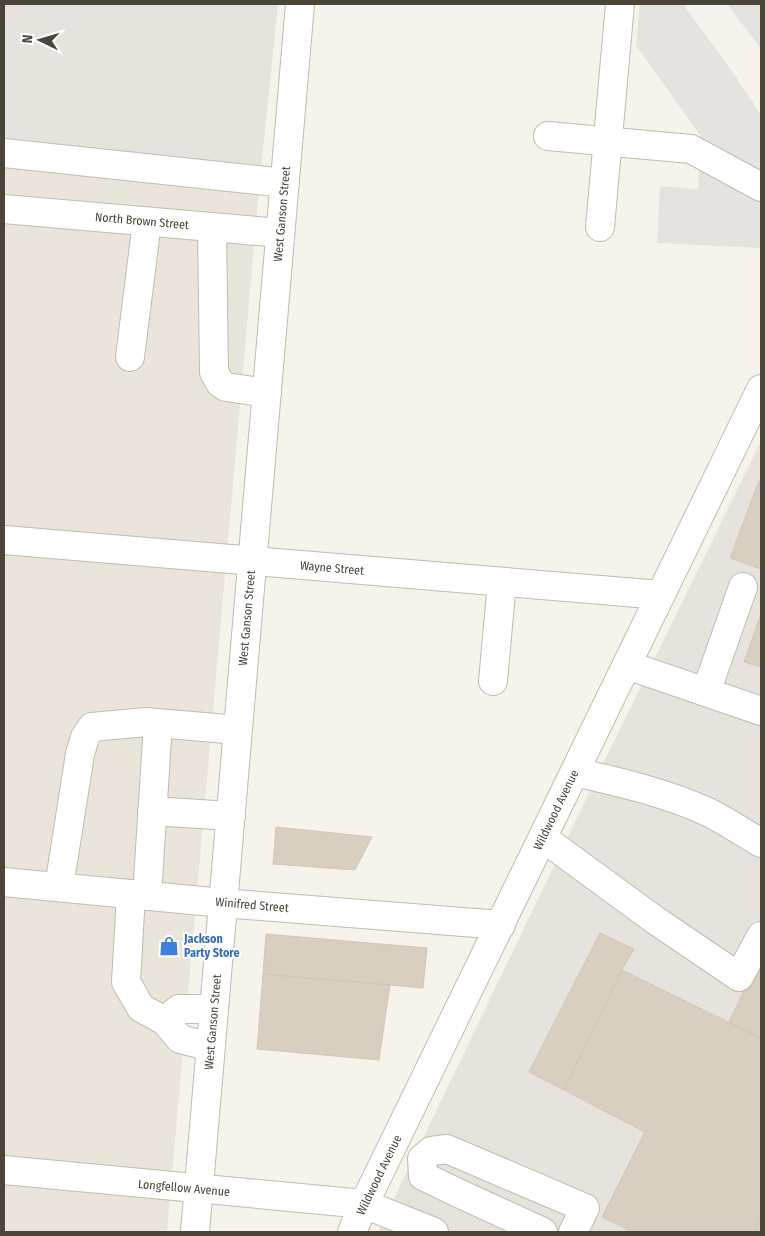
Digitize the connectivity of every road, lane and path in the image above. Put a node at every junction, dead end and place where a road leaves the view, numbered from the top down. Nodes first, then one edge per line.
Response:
1 (300, 4) edge
2 (620, 4) edge
3 (548, 136) dead end
4 (608, 141) junction
5 (4, 153) edge
6 (285, 183) junction
7 (761, 187) edge
8 (4, 209) edge
9 (148, 222) junction
10 (600, 227) dead end
11 (212, 228) junction
12 (280, 233) junction
13 (130, 357) dead end
14 (761, 389) edge
15 (267, 393) junction
16 (752, 430) edge
17 (4, 540) edge
18 (252, 561) junction
19 (502, 582) junction
20 (743, 587) dead end
21 (661, 595) junction
22 (627, 665) junction
23 (493, 682) dead end
24 (706, 692) junction
25 (761, 711) edge
26 (158, 723) junction
27 (238, 730) junction
28 (575, 772) junction
29 (152, 811) junction
30 (231, 816) junction
31 (543, 838) junction
32 (761, 843) edge
33 (4, 882) edge
34 (59, 888) junction
35 (139, 895) junction
36 (223, 903) junction
37 (501, 925) junction
38 (761, 936) edge
39 (214, 1009) junction
40 (165, 1022) junction
41 (211, 1047) junction
42 (393, 1146) junction
43 (422, 1159) junction
44 (4, 1170) edge
45 (199, 1189) junction
46 (364, 1204) junction
47 (195, 1232) edge
48 (352, 1232) edge
49 (434, 1232) edge
50 (544, 1232) edge
51 (574, 1232) edge

1 - 6 street, West Ganson Street
2 - 4 street
3 - 4 street
4 - 7 street
4 - 10 street
5 - 6 street
6 - 12 street, West Ganson Street
8 - 9 street, North Brown Street
9 - 11 street, North Brown Street
9 - 13 street
11 - 12 street, North Brown Street
11 - 15 street
12 - 15 street, West Ganson Street
14 - 16 street, Wildwood Avenue
15 - 18 street, West Ganson Street
16 - 21 street, Wildwood Avenue
17 - 18 street, Wayne Street
18 - 19 street, Wayne Street
18 - 27 street, West Ganson Street
19 - 21 street, Wayne Street
19 - 23 street
20 - 24 street
21 - 22 street, Wildwood Avenue
22 - 24 street
22 - 28 street, Wildwood Avenue
24 - 25 street
26 - 27 street
26 - 29 street
26 - 34 street
27 - 30 street, West Ganson Street
28 - 31 street, Wildwood Avenue
28 - 32 street
29 - 30 street
29 - 35 street
30 - 36 street, West Ganson Street
31 - 37 street, Wildwood Avenue
31 - 38 street
33 - 34 street, Winifred Street
34 - 35 street, Winifred Street
35 - 36 street, Winifred Street
35 - 40 street
36 - 37 street, Winifred Street
36 - 39 street, West Ganson Street
37 - 42 street, Wildwood Avenue
39 - 40 street
39 - 41 street, West Ganson Street
40 - 41 street
41 - 45 street, West Ganson Street
42 - 43 street
42 - 46 street, Wildwood Avenue
43 - 50 street
43 - 51 street
44 - 45 street, Longfellow Avenue
45 - 46 street, Longfellow Avenue
45 - 47 street, West Ganson Street
46 - 48 street, Wildwood Avenue
46 - 49 street, Longfellow Avenue

